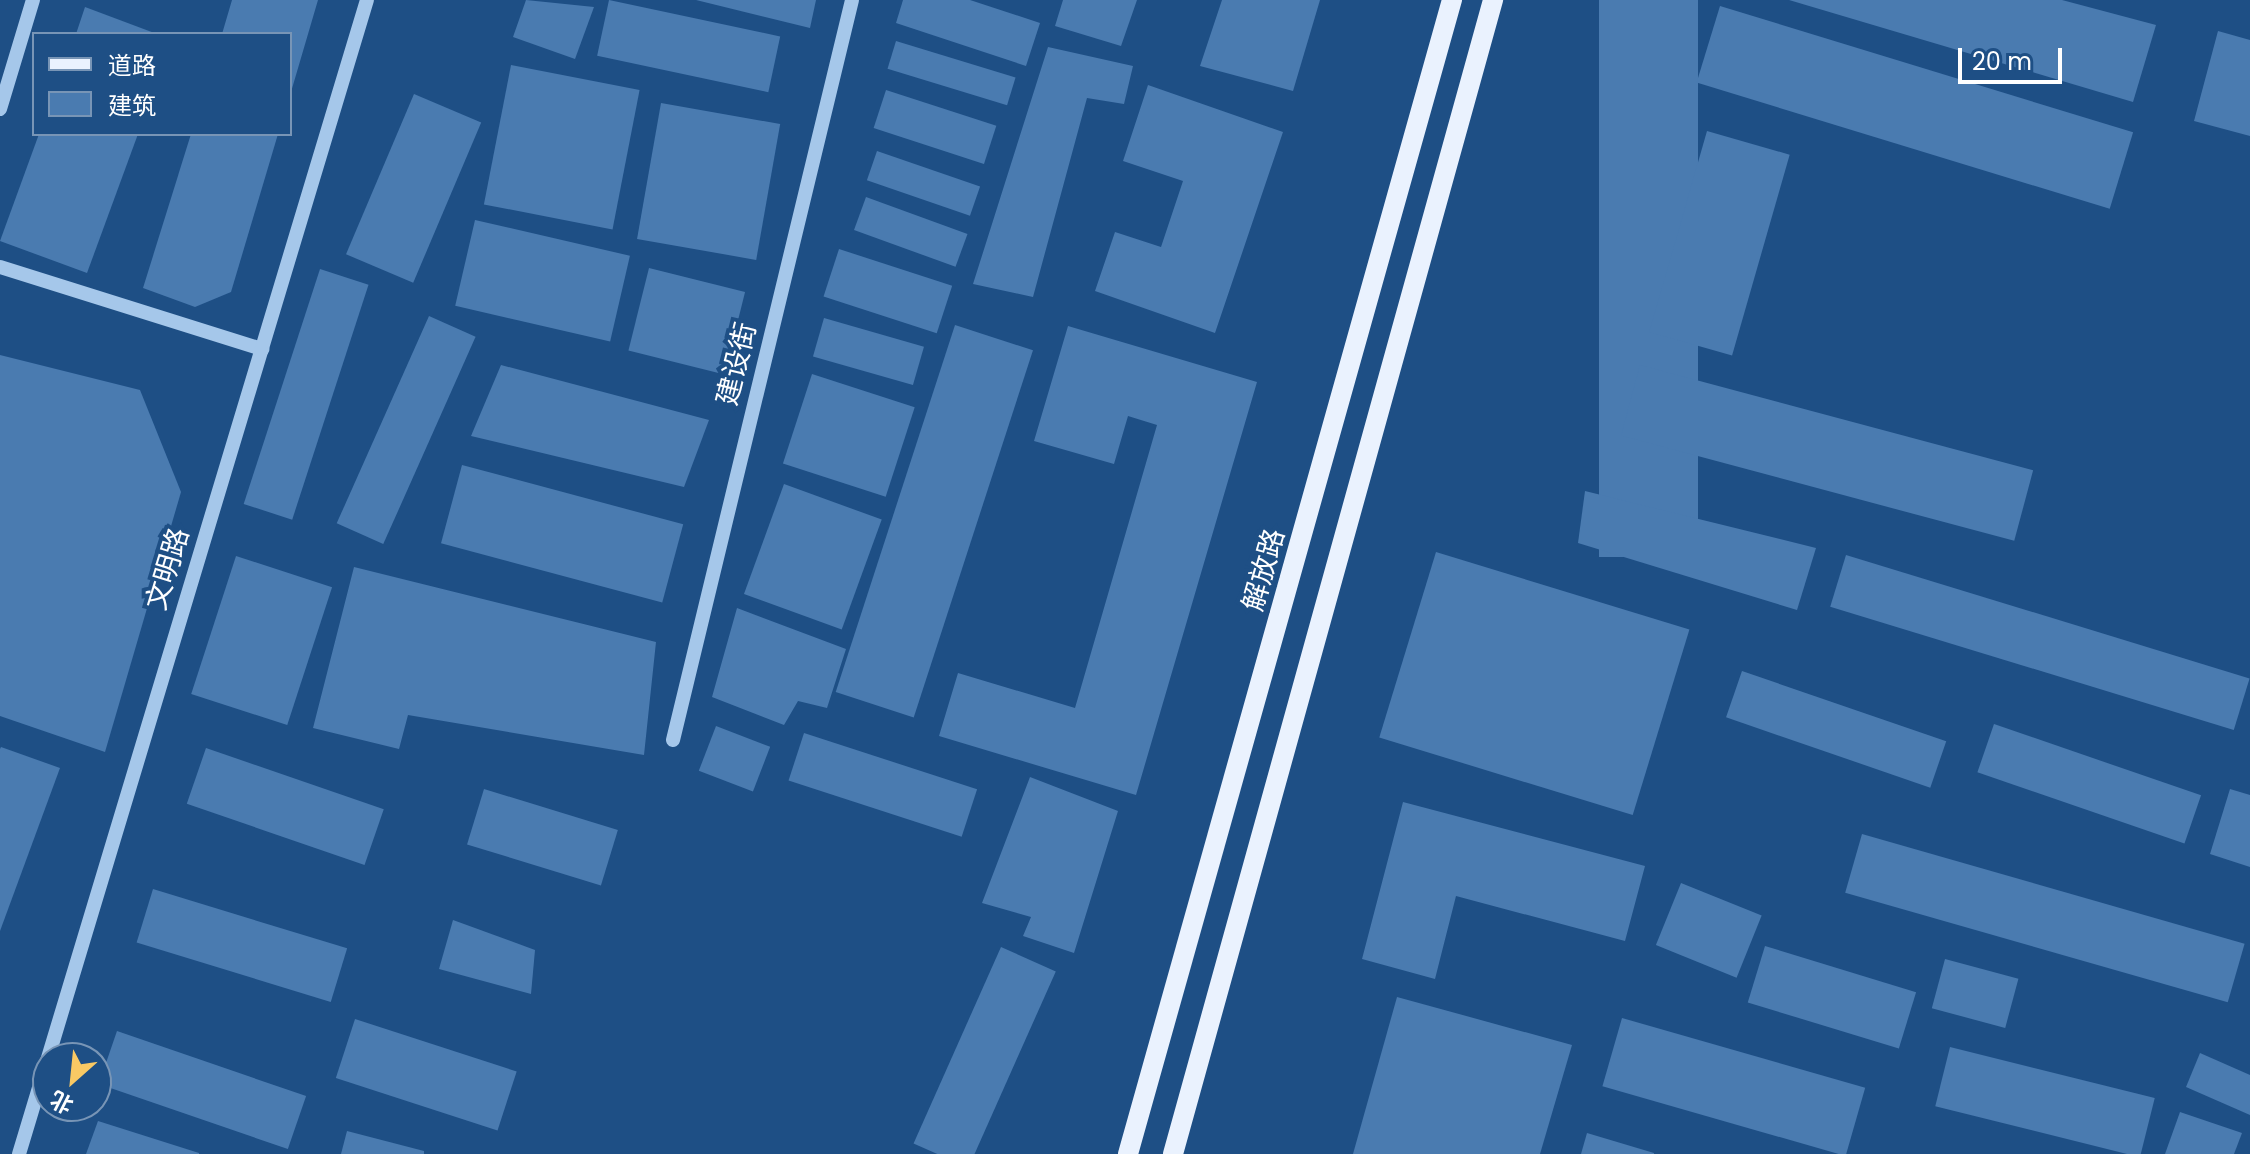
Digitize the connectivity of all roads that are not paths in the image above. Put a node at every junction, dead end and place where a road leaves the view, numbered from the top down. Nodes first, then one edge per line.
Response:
1 (33, 0) edge
2 (367, 0) edge
3 (852, 0) edge
4 (1452, 0) edge
5 (1493, 0) edge
6 (0, 109) edge
7 (0, 267) edge
8 (262, 349) junction
9 (673, 740) dead end
10 (19, 1154) edge
11 (1128, 1154) edge
12 (1173, 1154) edge

1 - 6 street
2 - 8 street, 文明路
3 - 9 street, 建设街
4 - 11 main road, 解放路
5 - 12 main road
7 - 8 street
8 - 10 street, 文明路

